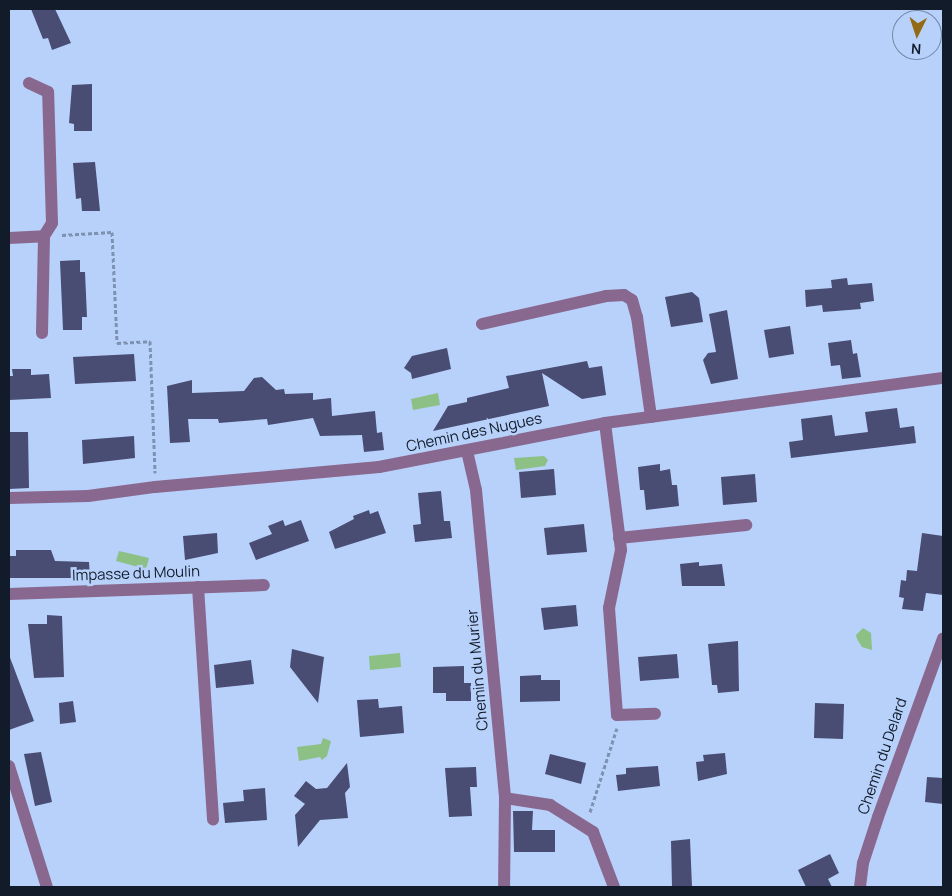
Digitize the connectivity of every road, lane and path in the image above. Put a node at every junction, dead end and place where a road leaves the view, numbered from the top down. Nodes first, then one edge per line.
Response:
1 (30, 83) dead end
2 (44, 236) junction
3 (9, 238) edge
4 (482, 324) dead end
5 (42, 333) dead end
6 (943, 378) edge
7 (652, 417) junction
8 (605, 423) junction
9 (468, 451) junction
10 (156, 487) junction
11 (9, 498) edge
12 (746, 525) dead end
13 (619, 538) junction
14 (264, 585) dead end
15 (198, 587) junction
16 (9, 594) edge
17 (943, 638) edge
18 (655, 714) dead end
19 (617, 715) junction
20 (9, 766) edge
21 (505, 798) junction
22 (213, 820) dead end
23 (585, 827) junction
24 (48, 887) edge
25 (504, 887) edge
26 (614, 887) edge
27 (860, 887) edge

1 - 2 street
2 - 3 street
2 - 5 street
2 - 10 path
4 - 7 street
6 - 7 street, Chemin des Nugues
7 - 8 street, Chemin des Nugues
8 - 9 street, Chemin des Nugues
8 - 13 street
9 - 10 street, Chemin des Nugues
9 - 21 street, Chemin du Murier
10 - 11 street, Chemin des Nugues
12 - 13 street
13 - 19 street
14 - 15 street, Impasse du Moulin
15 - 16 street, Impasse du Moulin
15 - 22 street
17 - 27 street, Chemin du Delard
18 - 19 street
19 - 23 path
20 - 24 street
21 - 23 street
21 - 25 street, Chemin du Murier
23 - 26 street

